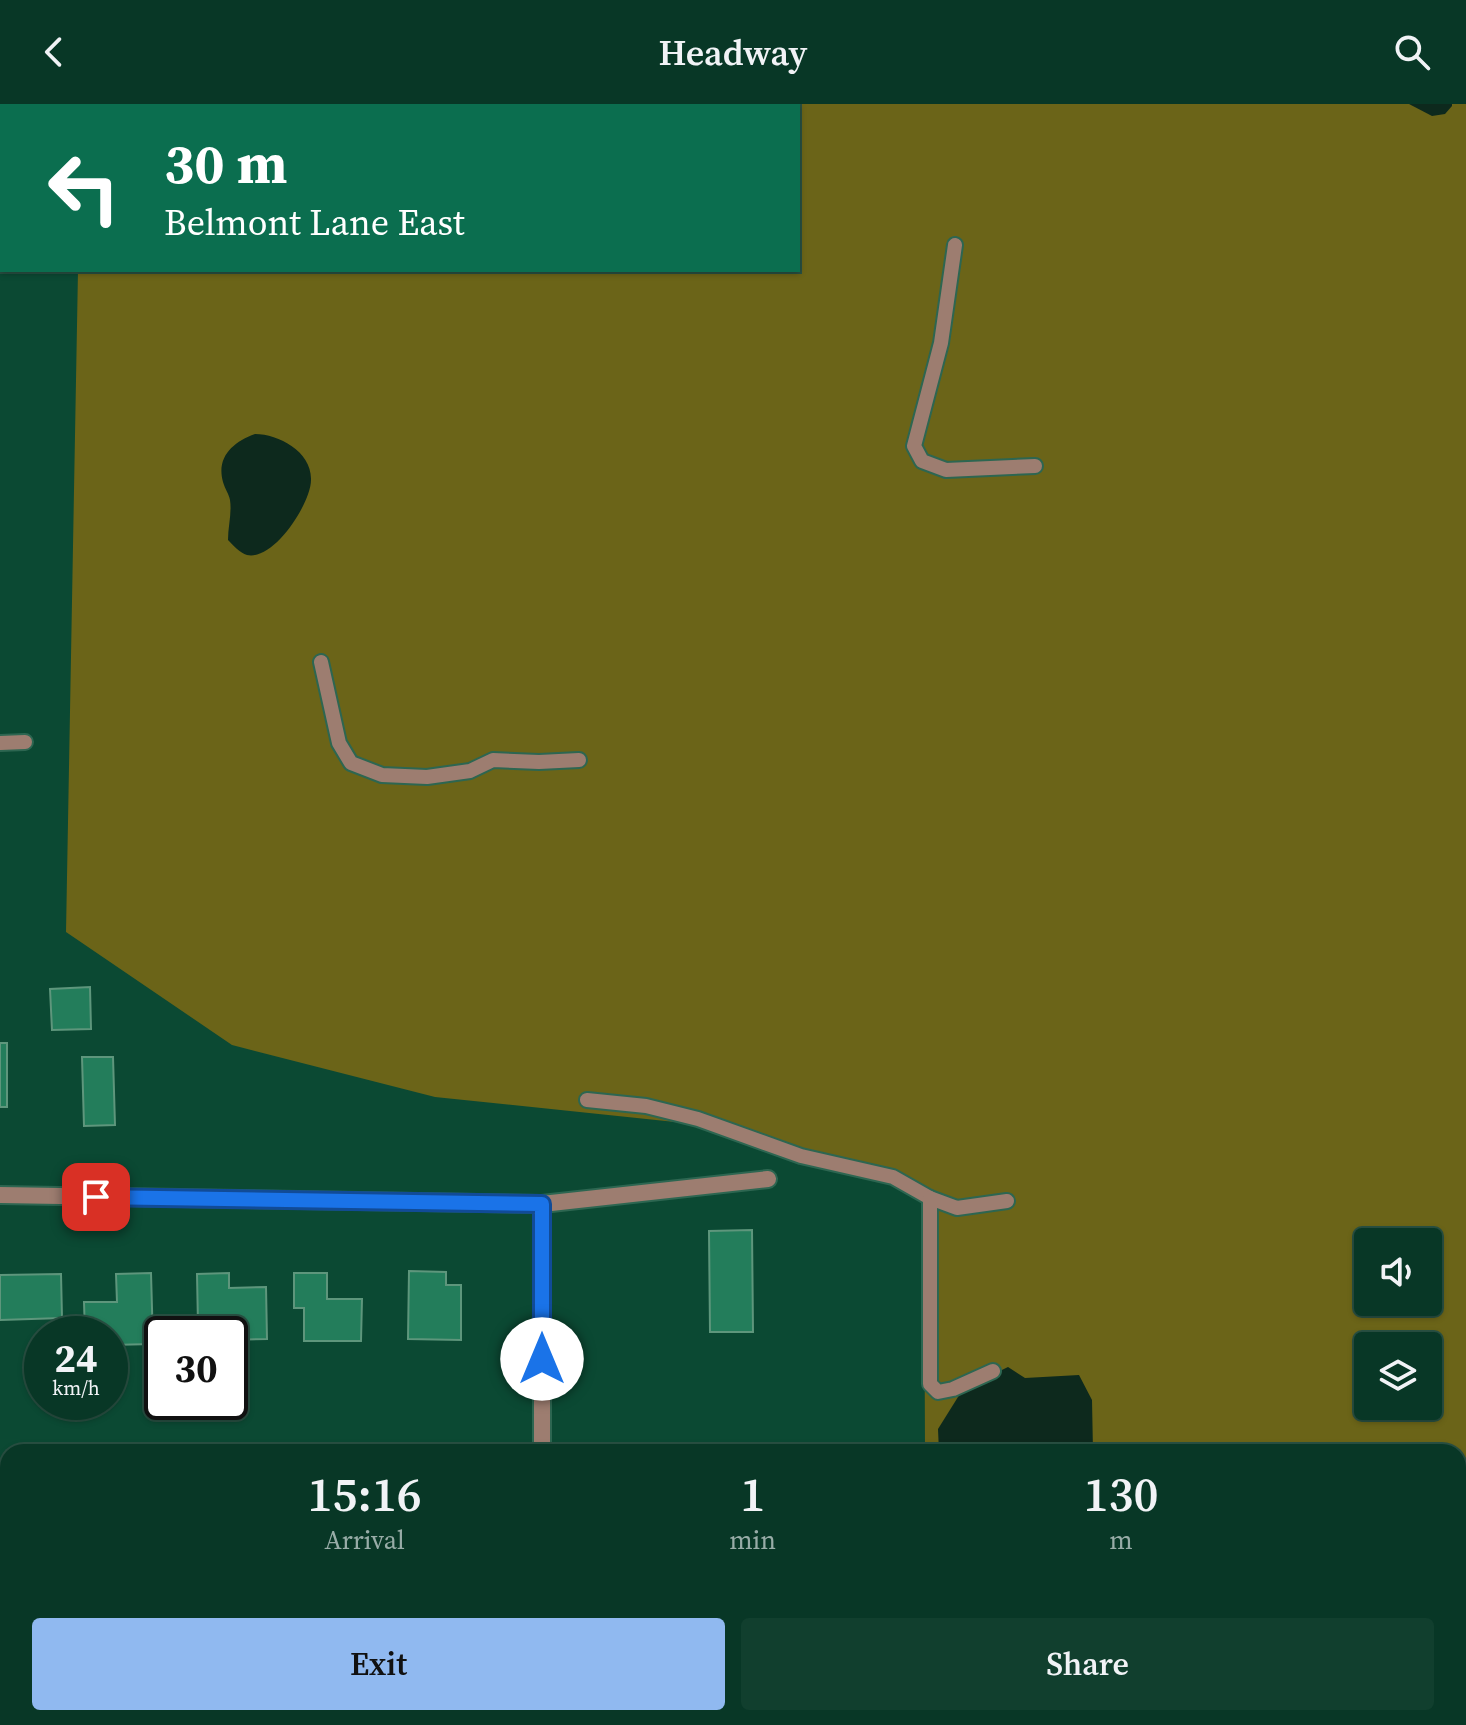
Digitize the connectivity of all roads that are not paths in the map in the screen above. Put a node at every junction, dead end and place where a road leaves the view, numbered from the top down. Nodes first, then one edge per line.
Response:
1 (955, 245) dead end
2 (1035, 466) dead end
3 (321, 662) dead end
4 (25, 742) dead end
5 (0, 743) edge
6 (579, 760) dead end
7 (587, 1100) dead end
8 (768, 1179) dead end
9 (0, 1195) edge
10 (930, 1198) junction
11 (1007, 1201) dead end
12 (542, 1204) junction
13 (993, 1371) dead end
14 (542, 1444) edge

1 - 2 lane
3 - 6 lane
4 - 5 lane
7 - 10 lane
8 - 12 street
9 - 12 street
10 - 11 lane
10 - 13 lane
12 - 14 street

